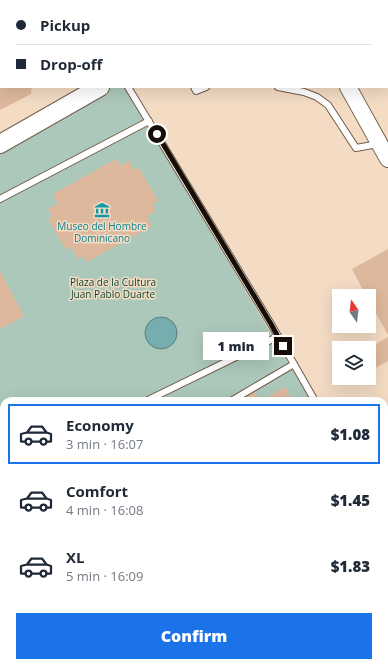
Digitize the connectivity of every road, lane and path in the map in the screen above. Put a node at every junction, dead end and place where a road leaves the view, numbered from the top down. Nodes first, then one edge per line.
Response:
1 (98, 88) edge
2 (129, 88) edge
3 (194, 88) edge
4 (204, 88) edge
5 (283, 88) edge
6 (349, 88) edge
7 (149, 121) junction
8 (384, 141) edge
9 (0, 144) edge
10 (388, 159) edge
11 (0, 199) edge
12 (277, 337) junction
13 (294, 364) junction
14 (154, 397) edge
15 (238, 397) edge
16 (314, 397) edge

1 - 9 main road
2 - 7 lane
3 - 4 lane
5 - 8 lane
6 - 8 street
7 - 11 lane
7 - 12 lane
8 - 10 street
12 - 13 lane
12 - 14 lane
13 - 15 lane
13 - 16 lane

